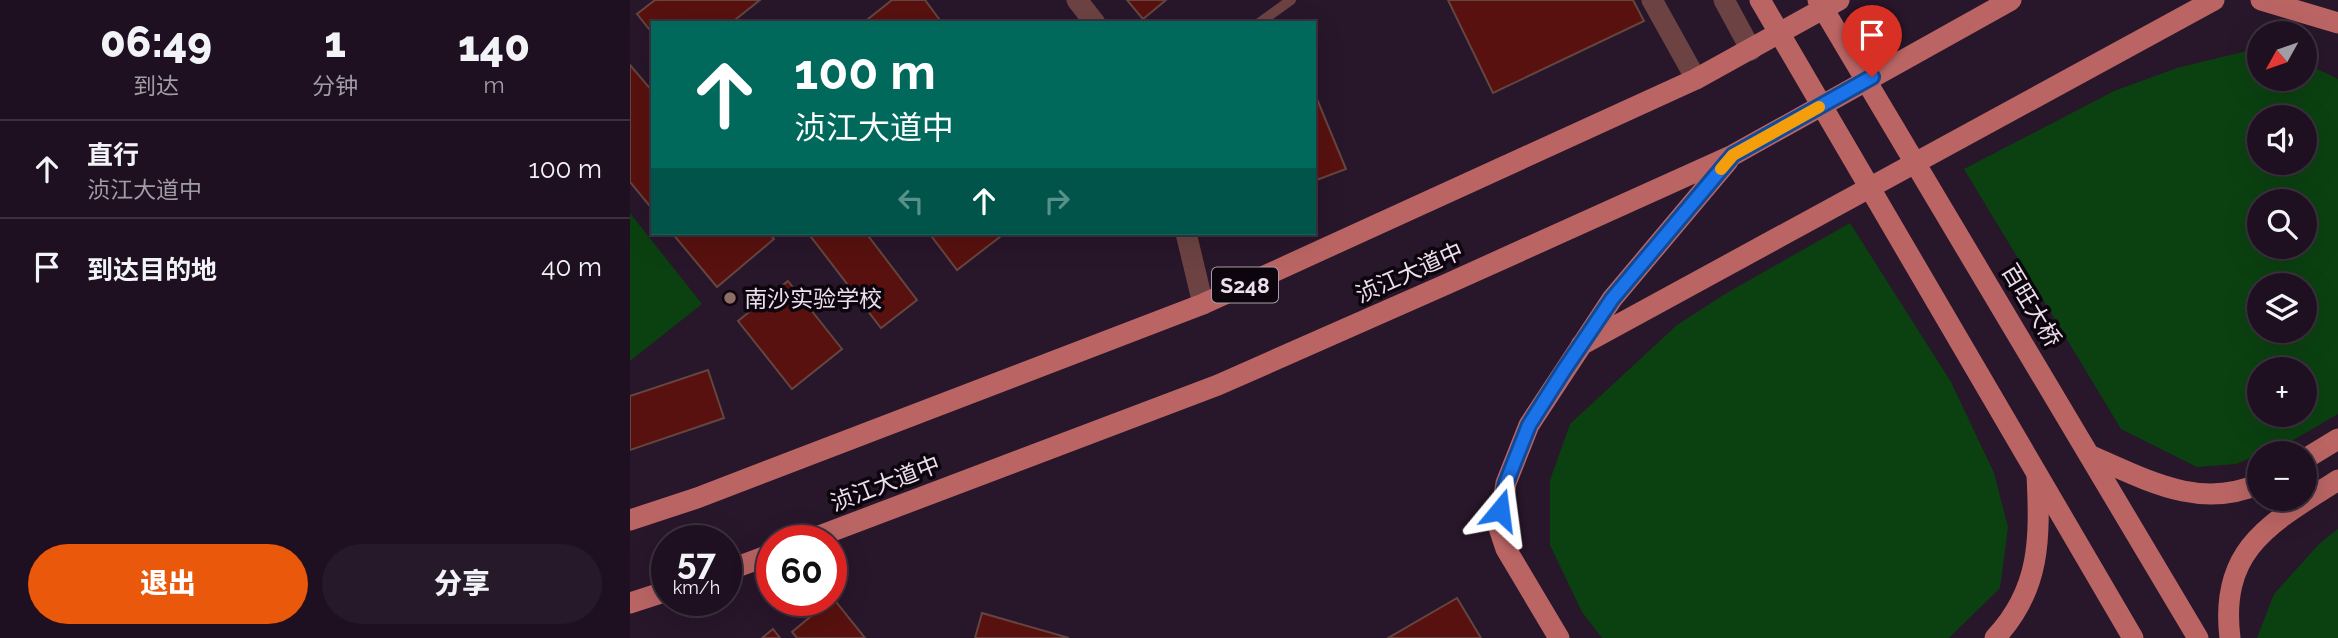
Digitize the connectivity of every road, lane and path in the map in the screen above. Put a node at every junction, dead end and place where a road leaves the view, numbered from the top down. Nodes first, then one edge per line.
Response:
1 (1077, 0) edge
2 (1291, 0) edge
3 (1652, 0) edge
4 (1724, 0) edge
5 (1760, 0) edge
6 (1818, 0) edge
7 (1839, 0) edge
8 (2011, 0) edge
9 (2214, 0) edge
10 (2261, 0) edge
11 (1093, 21) edge
12 (1262, 21) edge
13 (2338, 23) edge
14 (1751, 50) junction
15 (1696, 79) junction
16 (1733, 155) junction
17 (1186, 235) edge
18 (1203, 304) junction
19 (1581, 345) junction
20 (2338, 439) edge
21 (2317, 452) edge
22 (2091, 456) junction
23 (2037, 475) junction
24 (2338, 480) edge
25 (2247, 490) edge
26 (630, 520) edge
27 (847, 525) edge
28 (651, 596) edge
29 (630, 603) edge
30 (1559, 638) edge
31 (1995, 638) edge
32 (2133, 638) edge
33 (2198, 638) edge
34 (2231, 638) edge

1 - 11 street
2 - 12 lane
3 - 15 street
4 - 14 street
5 - 23 main road, bridge
6 - 22 main road, 百旺大桥, bridge
7 - 14 main road, S248
8 - 16 main road, 浈江大道中
9 - 19 main road
10 - 13 main road
14 - 15 main road, S248
15 - 18 main road, S248
16 - 19 main road
16 - 27 main road, 浈江大道中
17 - 18 street
18 - 26 main road, S248
19 - 30 main road
20 - 21 main road
22 - 25 main road
22 - 33 main road, 百旺大桥, bridge
23 - 31 main road
23 - 32 main road, bridge
24 - 34 main road
28 - 29 main road

